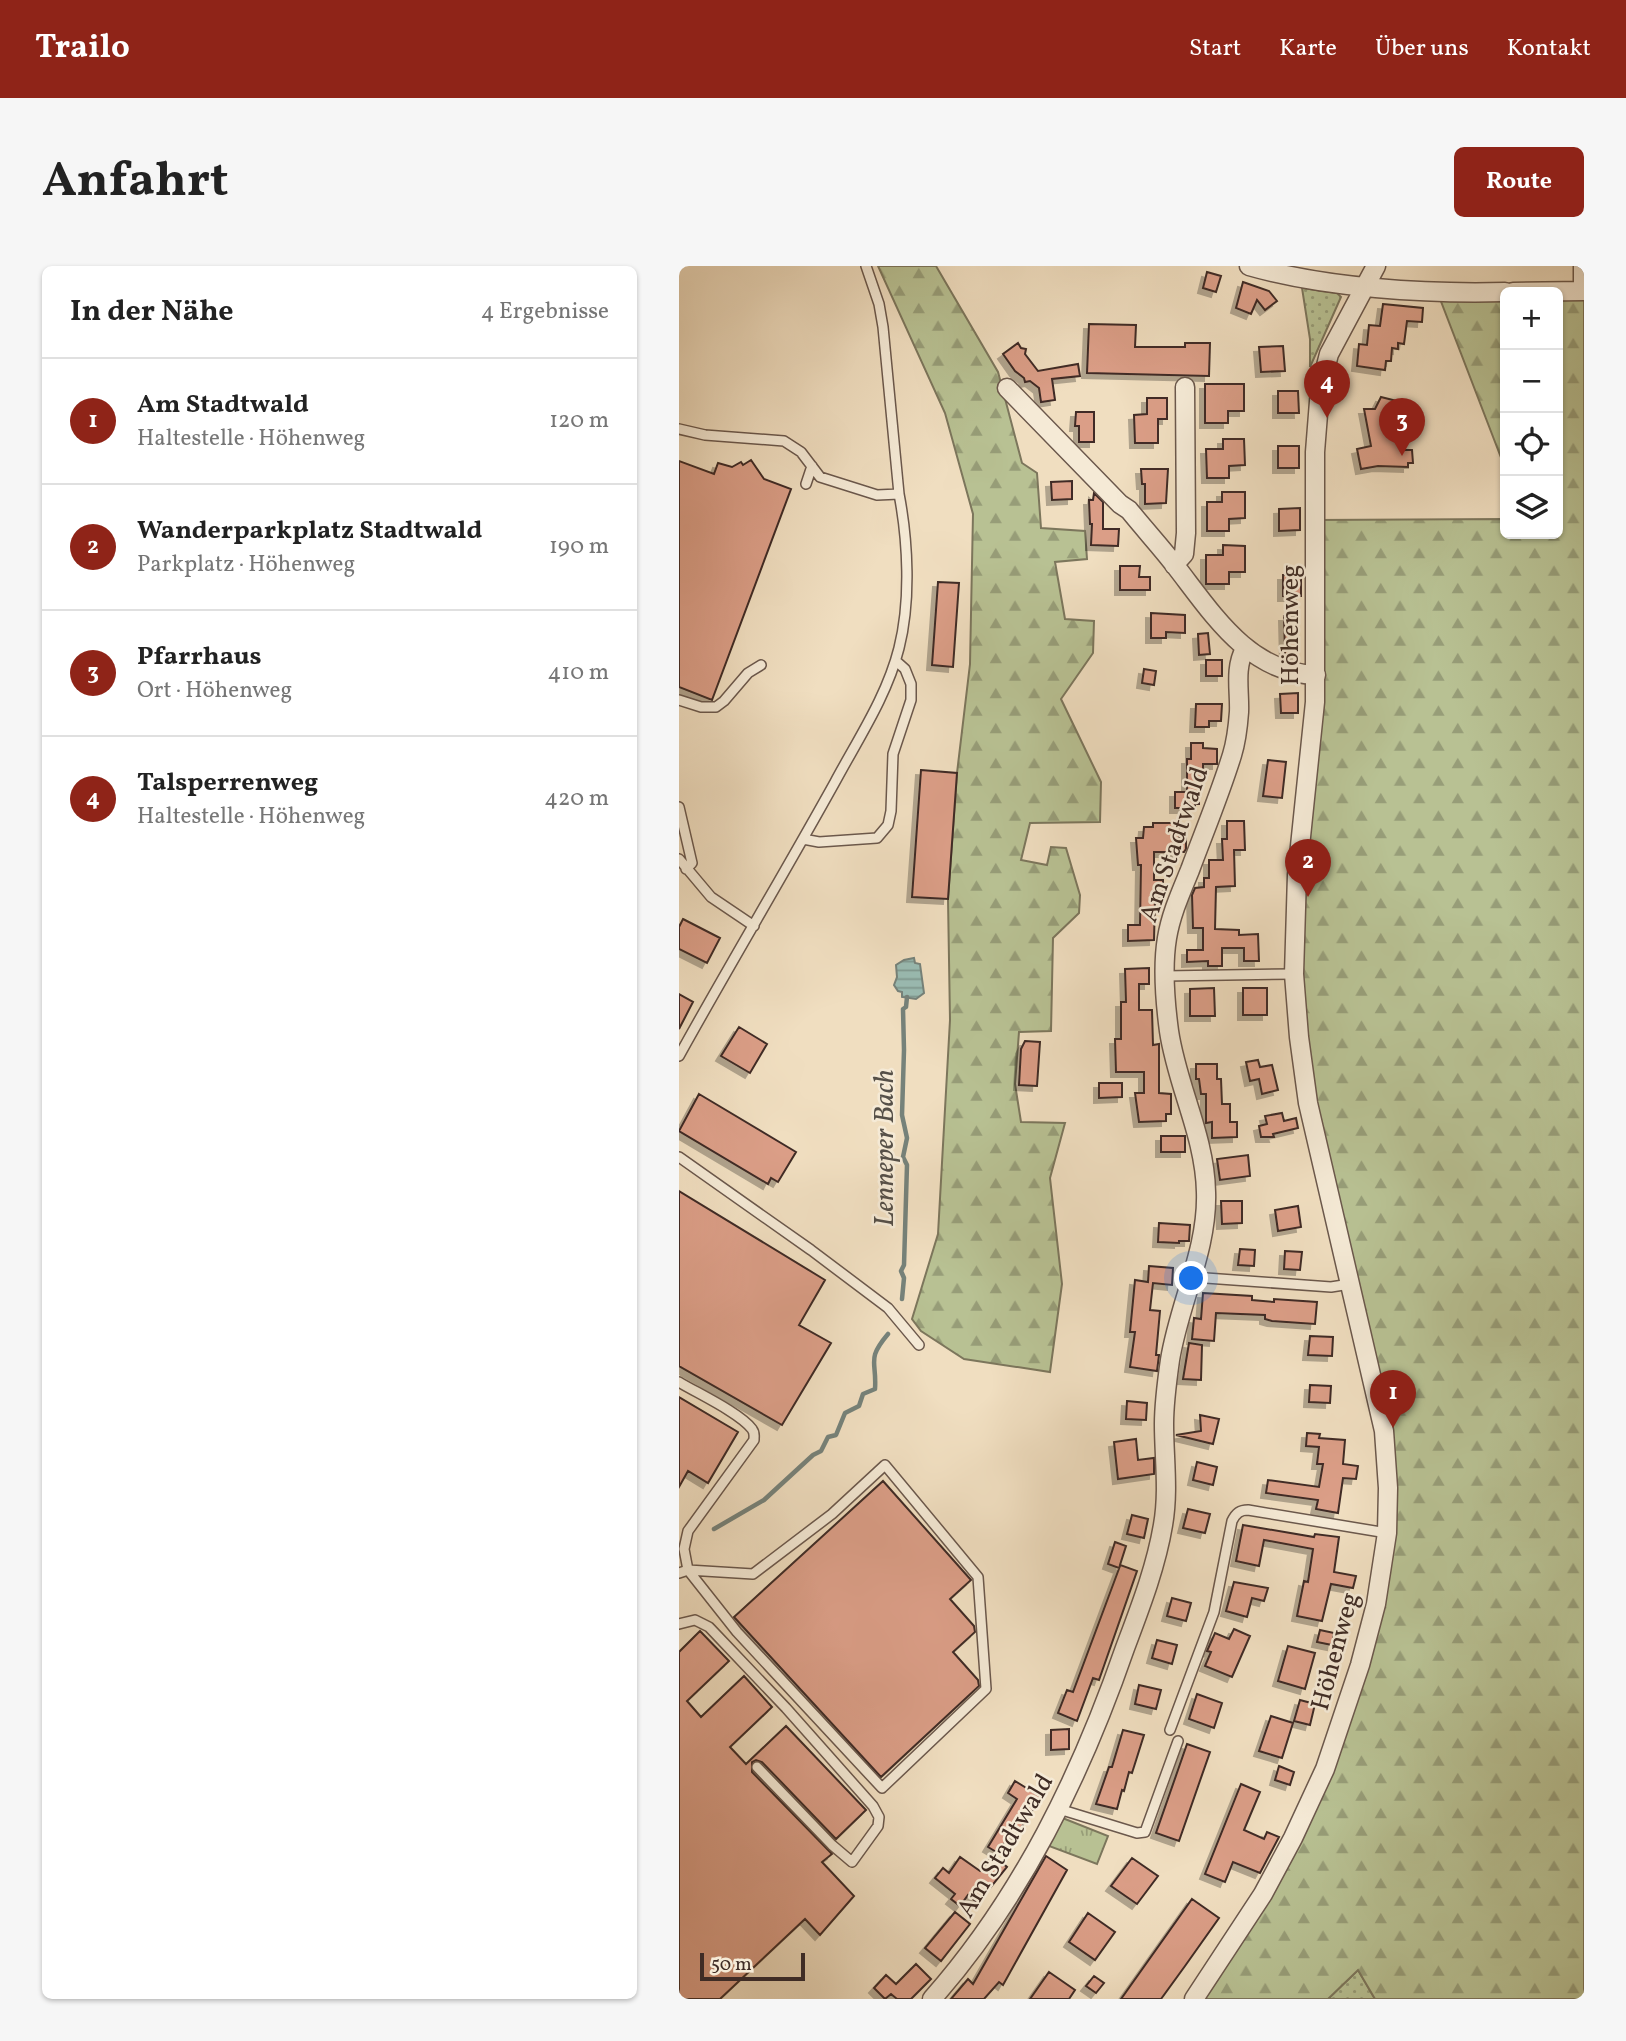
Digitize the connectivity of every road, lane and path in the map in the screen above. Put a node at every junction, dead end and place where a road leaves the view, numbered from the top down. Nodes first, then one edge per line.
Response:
1 (866, 266) edge
2 (1249, 266) edge
3 (1375, 266) edge
4 (1583, 266) edge
5 (1299, 272) edge
6 (1365, 286) junction
7 (1584, 290) edge
8 (1563, 291) edge
9 (1500, 292) edge
10 (1185, 387) dead end
11 (1007, 388) dead end
12 (679, 429) edge
13 (812, 466) junction
14 (806, 484) dead end
15 (898, 494) junction
16 (1174, 565) junction
17 (1245, 649) junction
18 (896, 661) junction
19 (761, 664) dead end
20 (1316, 675) junction
21 (679, 700) edge
22 (679, 807) edge
23 (803, 839) junction
24 (679, 859) edge
25 (686, 869) junction
26 (754, 926) junction
27 (1294, 974) junction
28 (1165, 976) junction
29 (679, 1056) edge
30 (679, 1157) edge
31 (1192, 1277) junction
32 (1350, 1284) junction
33 (919, 1345) dead end
34 (679, 1382) edge
35 (1387, 1533) junction
36 (683, 1572) edge
37 (679, 1624) edge
38 (1170, 1730) dead end
39 (1178, 1741) dead end
40 (757, 1767) dead end
41 (1059, 1809) junction
42 (932, 1999) edge
43 (1194, 1999) edge

1 - 15 lane
2 - 5 street
3 - 6 street, Höhenweg
4 - 7 street
5 - 6 street
6 - 9 street
6 - 20 street, Höhenweg
7 - 8 street
10 - 16 street
11 - 16 street
12 - 13 lane
13 - 14 lane
13 - 15 lane
15 - 18 lane
16 - 17 street
17 - 20 street
17 - 28 street, Am Stadtwald
18 - 23 lane
18 - 23 lane
19 - 21 lane
20 - 27 street, Höhenweg
22 - 25 lane
23 - 26 lane
24 - 25 lane
25 - 26 lane
26 - 29 lane
27 - 28 lane
27 - 32 street, Höhenweg
28 - 31 street, Am Stadtwald
30 - 33 lane
31 - 32 lane
31 - 41 street, Am Stadtwald
32 - 35 street, Höhenweg
34 - 36 lane
35 - 38 lane
35 - 43 street, Höhenweg
36 - 36 lane
37 - 40 lane
39 - 41 lane
41 - 42 street, Am Stadtwald

